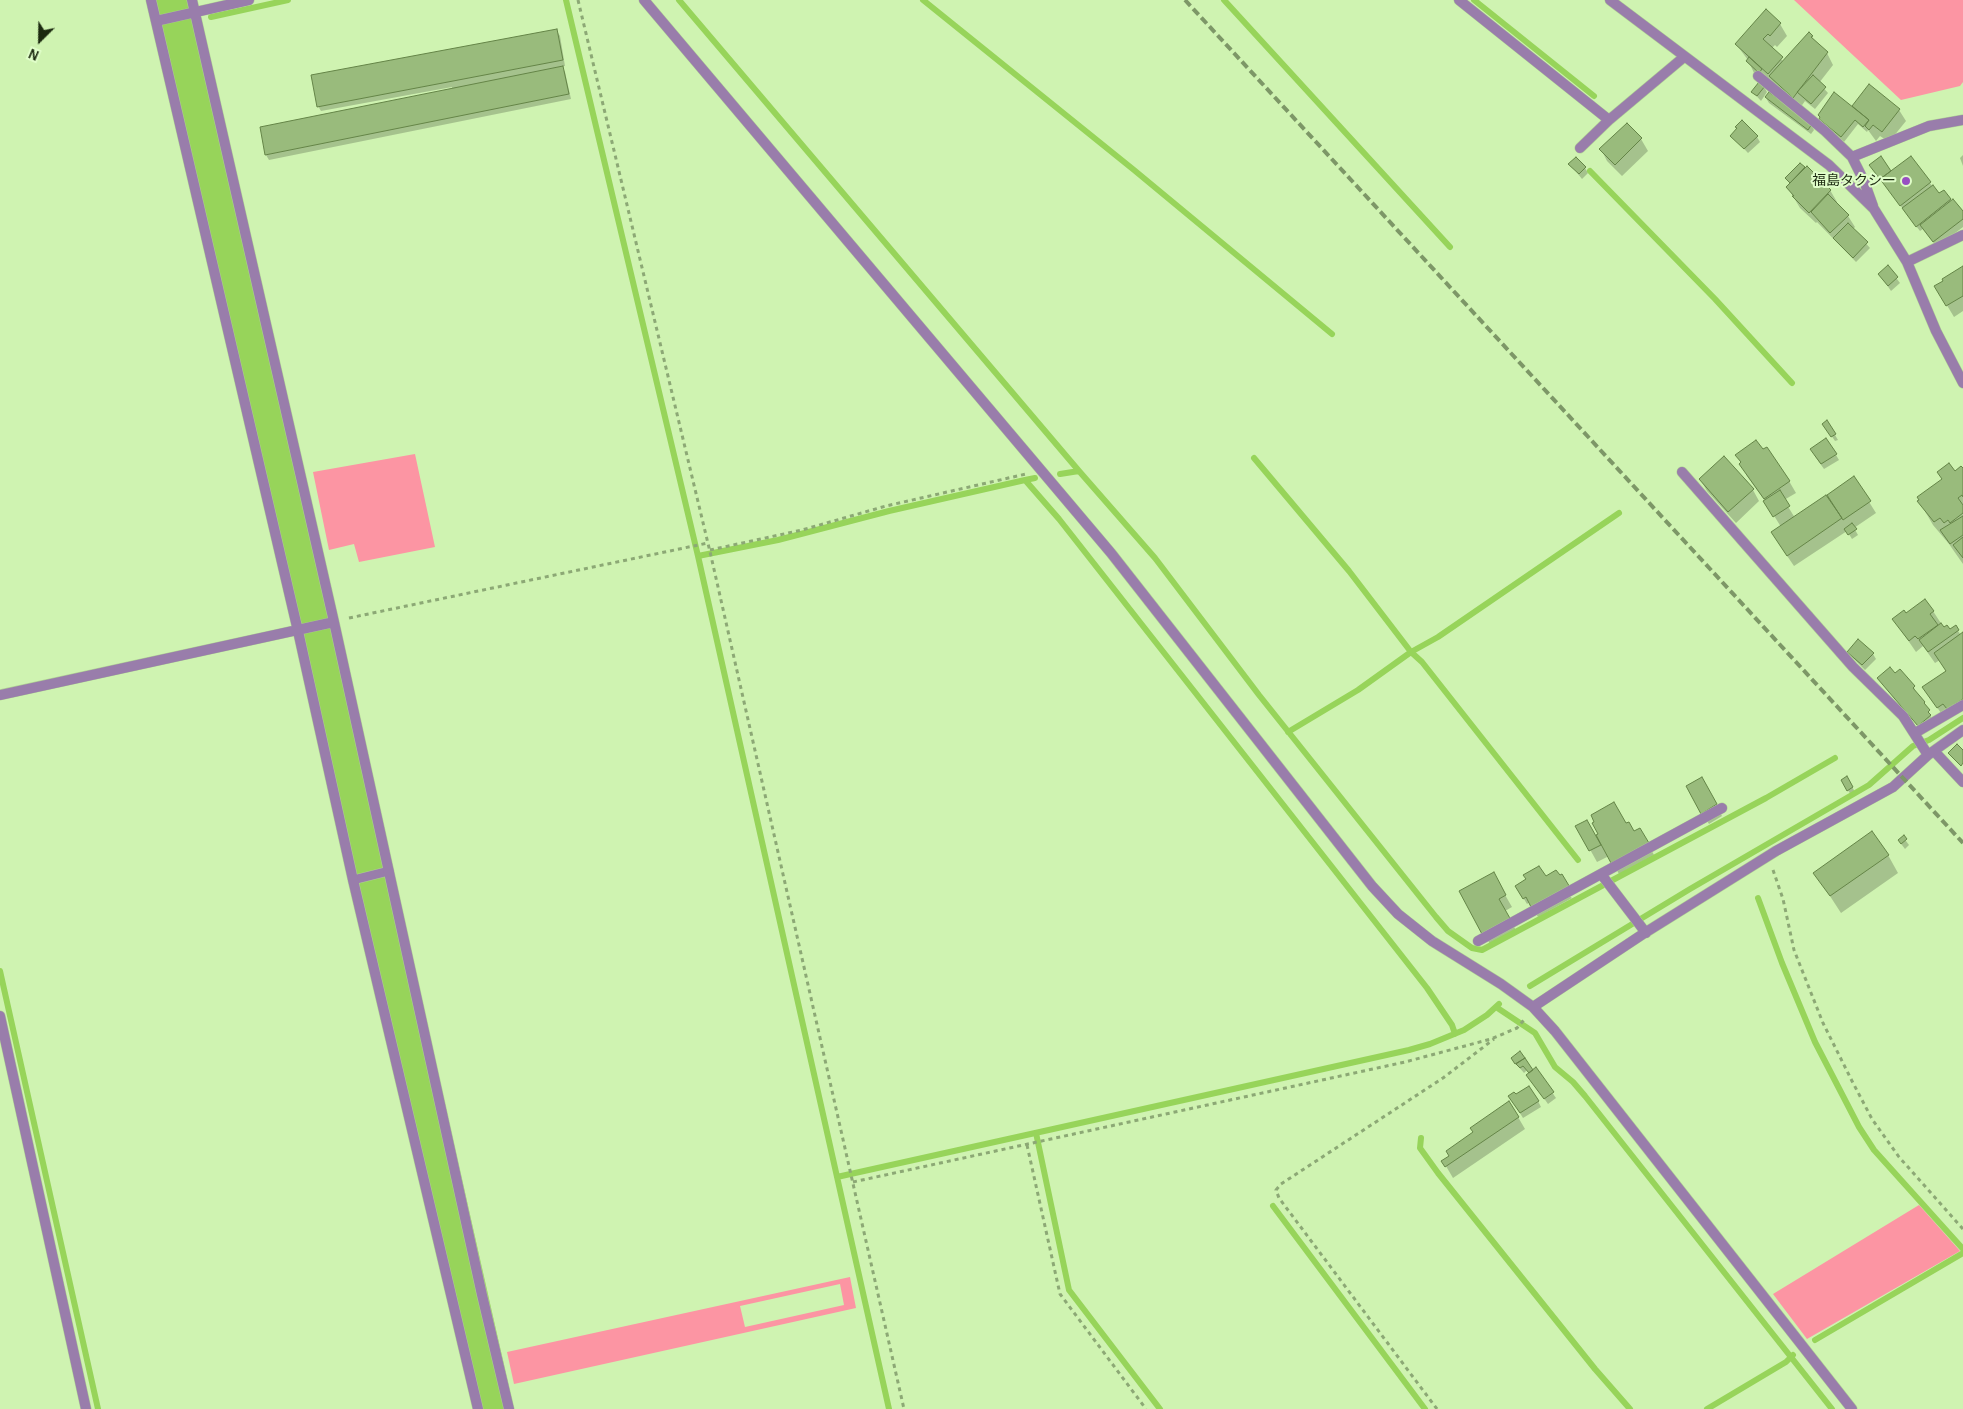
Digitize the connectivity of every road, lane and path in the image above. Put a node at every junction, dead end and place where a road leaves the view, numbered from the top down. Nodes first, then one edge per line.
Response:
1 (152, 0) edge
2 (192, 0) edge
3 (249, 0) edge
4 (578, 0) edge
5 (644, 0) edge
6 (1459, 0) edge
7 (1610, 0) edge
8 (191, 13) junction
9 (160, 20) junction
10 (1684, 57) junction
11 (1758, 76) dead end
12 (1609, 120) junction
13 (1963, 120) edge
14 (1580, 148) dead end
15 (1852, 157) junction
16 (1874, 209) junction
17 (1963, 235) edge
18 (1907, 262) junction
19 (1963, 383) edge
20 (1041, 470) junction
21 (1682, 472) dead end
22 (708, 543) junction
23 (710, 551) junction
24 (330, 623) junction
25 (302, 630) junction
26 (0, 695) edge
27 (1963, 705) edge
28 (1963, 730) edge
29 (1916, 735) junction
30 (1928, 752) junction
31 (1963, 782) edge
32 (1722, 808) dead end
33 (1768, 856) junction
34 (385, 872) junction
35 (357, 879) junction
36 (1605, 880) junction
37 (1640, 925) junction
38 (1478, 940) dead end
39 (1533, 1007) junction
40 (0, 1016) edge
41 (1526, 1017) dead end
42 (1499, 1036) junction
43 (1027, 1145) junction
44 (852, 1180) junction
45 (1963, 1229) edge
46 (86, 1409) edge
47 (478, 1409) edge
48 (509, 1409) edge
49 (904, 1409) edge
50 (1146, 1409) edge
51 (1438, 1409) edge
52 (1852, 1409) edge

1 - 9 street
2 - 8 street
3 - 8 street
4 - 22 path
5 - 20 street
6 - 12 street
7 - 10 street
8 - 9 street
8 - 24 street
9 - 25 street
10 - 12 street
10 - 16 street
11 - 15 street
12 - 14 street
13 - 15 street
15 - 16 street
16 - 18 street
17 - 18 street
18 - 19 street
20 - 23 path
20 - 39 street
21 - 29 street
22 - 23 path
22 - 24 path
23 - 44 path
24 - 25 street
24 - 34 street
25 - 26 street
25 - 35 street
27 - 29 street
28 - 30 street
29 - 30 street
30 - 31 street
30 - 33 street
32 - 36 street
33 - 37 street
33 - 45 path
34 - 35 lane
34 - 48 street
35 - 47 street
36 - 37 street
36 - 38 street
37 - 39 street
39 - 52 street
40 - 46 street
41 - 42 path
42 - 43 path
42 - 51 path
43 - 44 path
43 - 50 path
44 - 49 path

